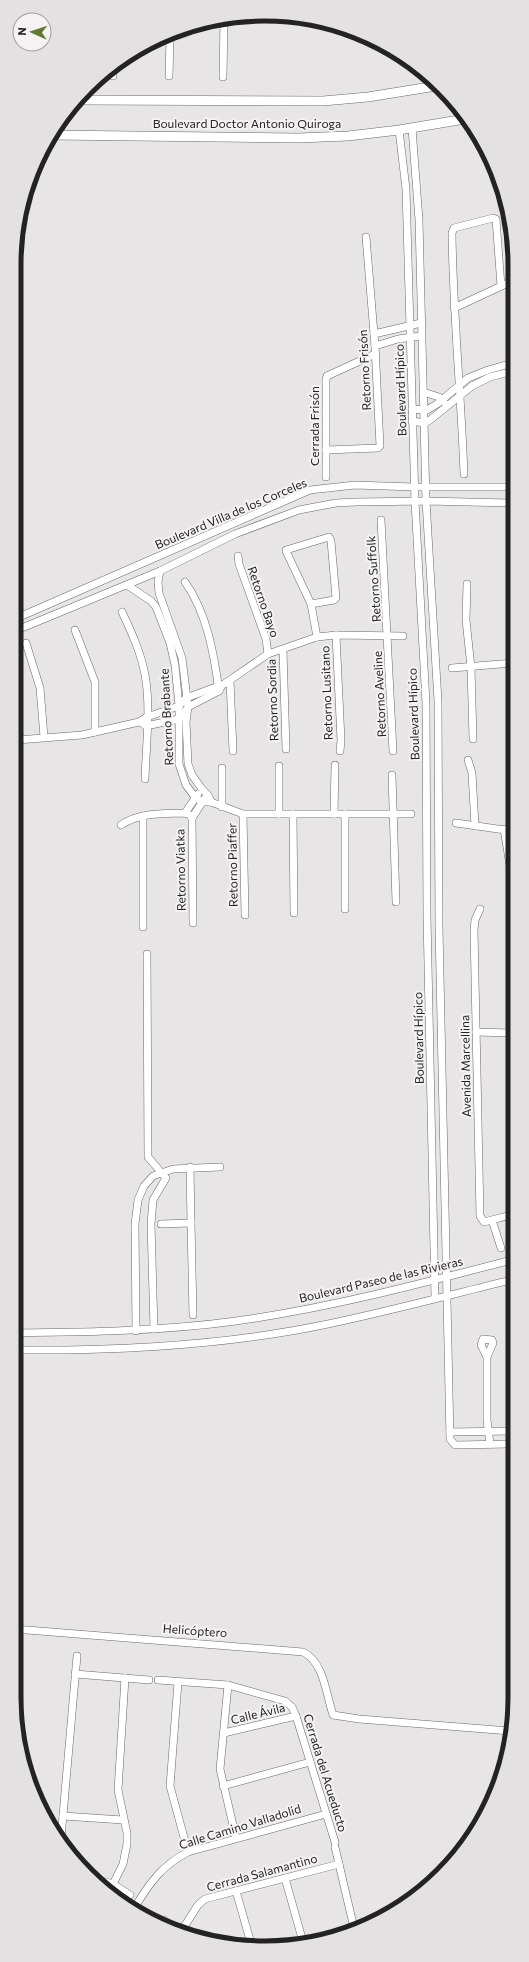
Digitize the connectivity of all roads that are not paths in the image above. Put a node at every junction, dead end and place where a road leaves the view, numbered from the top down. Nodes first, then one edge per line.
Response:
1 (224, 25) edge
2 (170, 40) edge
3 (169, 76) dead end
4 (223, 77) dead end
5 (431, 87) edge
6 (85, 100) edge
7 (461, 120) edge
8 (412, 128) junction
9 (399, 130) junction
10 (59, 135) edge
11 (366, 237) dead end
12 (454, 308) junction
13 (421, 323) junction
14 (410, 325) junction
15 (374, 334) junction
16 (421, 336) junction
17 (410, 337) junction
18 (375, 350) junction
19 (508, 364) edge
20 (508, 373) edge
21 (460, 383) junction
22 (423, 392) junction
23 (461, 394) junction
24 (442, 400) junction
25 (447, 407) junction
26 (412, 409) junction
27 (424, 411) junction
28 (412, 421) junction
29 (424, 422) junction
30 (326, 450) junction
31 (464, 474) dead end
32 (326, 477) dead end
33 (414, 487) junction
34 (425, 487) junction
35 (508, 487) edge
36 (414, 501) junction
37 (426, 501) junction
38 (508, 502) edge
39 (381, 520) dead end
40 (231, 524) junction
41 (235, 534) junction
42 (238, 556) dead end
43 (160, 571) junction
44 (111, 576) junction
45 (185, 582) dead end
46 (467, 584) dead end
47 (128, 585) junction
48 (116, 589) junction
49 (311, 604) junction
50 (122, 612) dead end
51 (21, 617) edge
52 (21, 628) edge
53 (75, 630) dead end
54 (336, 635) junction
55 (316, 636) junction
56 (388, 636) junction
57 (403, 636) dead end
58 (26, 643) dead end
59 (283, 650) junction
60 (268, 654) junction
61 (508, 663) edge
62 (471, 667) junction
63 (452, 668) dead end
64 (223, 685) junction
65 (186, 698) junction
66 (179, 706) junction
67 (188, 707) junction
68 (147, 717) junction
69 (179, 719) junction
70 (139, 722) junction
71 (146, 726) junction
72 (95, 732) junction
73 (44, 737) junction
74 (473, 739) dead end
75 (21, 740) edge
76 (286, 749) dead end
77 (233, 751) dead end
78 (340, 751) dead end
79 (393, 751) dead end
80 (468, 760) dead end
81 (335, 765) dead end
82 (280, 766) dead end
83 (222, 768) dead end
84 (392, 776) dead end
85 (145, 779) dead end
86 (202, 789) junction
87 (208, 794) junction
88 (195, 797) junction
89 (202, 802) junction
90 (211, 802) junction
91 (438, 806) junction
92 (222, 807) junction
93 (427, 807) junction
94 (185, 813) junction
95 (244, 814) junction
96 (278, 814) junction
97 (293, 814) junction
98 (334, 814) junction
99 (345, 814) junction
100 (394, 814) junction
101 (411, 814) dead end
102 (142, 816) junction
103 (192, 818) junction
104 (456, 823) dead end
105 (121, 826) dead end
106 (475, 826) junction
107 (508, 830) edge
108 (396, 902) dead end
109 (345, 909) dead end
110 (480, 909) dead end
111 (294, 912) dead end
112 (245, 915) dead end
113 (193, 922) dead end
114 (143, 927) dead end
115 (147, 954) dead end
116 (476, 1032) junction
117 (508, 1032) edge
118 (190, 1167) junction
119 (220, 1167) dead end
120 (162, 1173) junction
121 (508, 1216) edge
122 (492, 1220) junction
123 (190, 1222) junction
124 (161, 1224) dead end
125 (501, 1248) dead end
126 (508, 1261) edge
127 (446, 1277) junction
128 (435, 1280) junction
129 (508, 1281) edge
130 (447, 1295) junction
131 (435, 1298) junction
132 (193, 1315) dead end
133 (154, 1329) junction
134 (136, 1331) junction
135 (21, 1333) edge
136 (21, 1350) edge
137 (487, 1357) dead end
138 (508, 1431) edge
139 (450, 1432) junction
140 (489, 1432) junction
141 (490, 1444) junction
142 (508, 1444) edge
143 (21, 1630) edge
144 (77, 1656) dead end
145 (75, 1674) junction
146 (125, 1678) junction
147 (149, 1680) dead end
148 (158, 1680) dead end
149 (178, 1682) junction
150 (228, 1685) junction
151 (296, 1716) junction
152 (506, 1731) edge
153 (224, 1733) junction
154 (310, 1762) junction
155 (223, 1786) junction
156 (326, 1814) junction
157 (63, 1816) junction
158 (123, 1820) junction
159 (62, 1832) edge
160 (236, 1838) junction
161 (188, 1852) junction
162 (340, 1864) junction
163 (285, 1878) junction
164 (105, 1882) edge
165 (112, 1884) junction
166 (236, 1891) junction
167 (130, 1895) dead end
168 (136, 1904) edge
169 (353, 1924) edge
170 (184, 1927) edge
171 (302, 1938) edge
172 (250, 1940) edge

1 - 4 street
2 - 3 street
5 - 6 main road, Boulevard Doctor Antonio Quiroga
7 - 8 main road, Boulevard Doctor Antonio Quiroga
8 - 9 main road, Boulevard Doctor Antonio Quiroga
8 - 13 street, Boulevard Hípico
9 - 10 main road, Boulevard Doctor Antonio Quiroga
9 - 14 street, Boulevard Hípico
11 - 15 street, Retorno Frisón
12 - 12 street
12 - 21 street
13 - 14 street
13 - 16 street, Boulevard Hípico
14 - 15 street
14 - 17 street, Boulevard Hípico
15 - 18 street, Retorno Frisón
16 - 17 street
16 - 22 street, Boulevard Hípico
17 - 18 street
17 - 26 street, Boulevard Hípico
18 - 30 street, Cerrada Frisón
18 - 30 street, Retorno Frisón
19 - 21 street
20 - 23 street
21 - 23 street
21 - 24 street
22 - 24 street
22 - 27 street, Boulevard Hípico
23 - 25 street
23 - 31 street
24 - 25 street
24 - 27 street
25 - 29 street
26 - 27 street
26 - 28 street, Boulevard Hípico
27 - 29 street, Boulevard Hípico
28 - 29 street
28 - 33 street, Boulevard Hípico
29 - 34 street, Boulevard Hípico
30 - 32 street, Cerrada Frisón
33 - 34 street, Boulevard Villa de los Corceles
33 - 36 street, Boulevard Hípico
33 - 40 street, Boulevard Villa de los Corceles
34 - 35 street, Boulevard Villa de los Corceles
34 - 37 street, Boulevard Hípico
36 - 37 street, Boulevard Villa de los Corceles
36 - 41 street, Boulevard Villa de los Corceles
36 - 93 street, Boulevard Hípico
37 - 38 street, Boulevard Villa de los Corceles
37 - 91 street, Boulevard Hípico
39 - 56 street, Retorno Suffolk
40 - 41 street
40 - 44 street, Boulevard Villa de los Corceles
41 - 43 street, Boulevard Villa de los Corceles
42 - 60 street, Retorno Bayo
43 - 47 street, Boulevard Villa de los Corceles
43 - 65 street, Retorno Brabante
44 - 48 street
44 - 51 street, Boulevard Villa de los Corceles
45 - 64 street
46 - 62 street
47 - 48 street, Boulevard Villa de los Corceles
47 - 66 street, Retorno Brabante
48 - 52 street, Boulevard Villa de los Corceles
49 - 49 street
49 - 55 street
50 - 68 street
53 - 72 street
54 - 55 street
54 - 56 street
54 - 78 street, Retorno Lusitano
55 - 59 street
56 - 57 street
56 - 79 street, Retorno Aveline
58 - 73 street
59 - 60 street
59 - 76 street, Retorno Sordia
60 - 64 street
61 - 62 street
62 - 63 street
62 - 74 street
64 - 65 street
64 - 67 street
64 - 77 street
65 - 66 street
65 - 67 street, Retorno Brabante
66 - 68 street
66 - 69 street, Retorno Brabante
67 - 69 street
67 - 86 street, Retorno Brabante
68 - 70 street
68 - 71 street
69 - 71 street
69 - 88 street, Retorno Brabante
70 - 71 street
70 - 72 street
71 - 85 street
72 - 73 street
73 - 75 street
80 - 106 street
81 - 98 street
82 - 96 street
83 - 92 street
84 - 100 street
86 - 87 street, Retorno Brabante
86 - 88 street
87 - 89 street
87 - 90 street, Retorno Brabante
88 - 89 street, Retorno Brabante
88 - 94 street
89 - 90 street
89 - 103 street
90 - 92 street
91 - 93 street
91 - 127 street, Boulevard Hípico
92 - 95 street
93 - 128 street, Boulevard Hípico
94 - 102 street
94 - 103 street
95 - 96 street
95 - 112 street, Retorno Piaffer
96 - 97 street
97 - 98 street
97 - 111 street
98 - 99 street
99 - 100 street
99 - 109 street
100 - 101 street
100 - 108 street
102 - 105 street
102 - 114 street
103 - 113 street, Retorno Viatka
104 - 106 street
106 - 107 street
110 - 116 street, Avenida Marcellina
115 - 120 street
116 - 117 street
116 - 122 street, Avenida Marcellina
118 - 119 street
118 - 120 street
118 - 123 street
120 - 133 street
120 - 134 street
121 - 122 street
122 - 125 street
123 - 124 street
123 - 132 street
126 - 127 street, Boulevard Paseo de las Rivieras
127 - 128 street, Boulevard Paseo de las Rivieras
127 - 130 street, Boulevard Hípico
128 - 131 street, Boulevard Hípico
128 - 133 street, Boulevard Paseo de las Rivieras
129 - 130 street
130 - 131 street
130 - 139 street, Boulevard Hípico
131 - 136 street
133 - 134 street, Boulevard Paseo de las Rivieras
134 - 135 street, Boulevard Paseo de las Rivieras
137 - 140 street
138 - 140 street
139 - 140 street
139 - 141 street, Boulevard Hípico
140 - 141 street
141 - 142 street
143 - 152 street, Helicóptero
144 - 145 street
145 - 146 street
145 - 157 street
146 - 147 street
146 - 158 street
148 - 149 street, Cerrada del Acueducto
149 - 150 street, Cerrada del Acueducto
149 - 161 street
150 - 151 street, Cerrada del Acueducto
150 - 153 street
151 - 153 street, Calle Ávila
151 - 154 street, Cerrada del Acueducto
153 - 155 street
154 - 155 street
154 - 156 street, Cerrada del Acueducto
155 - 160 street
156 - 160 street, Calle Camino Valladolid
156 - 162 street, Cerrada del Acueducto
157 - 158 street
157 - 159 street
158 - 165 street
160 - 161 street, Calle Camino Valladolid
161 - 168 street, Calle Camino Valladolid
162 - 163 street, Cerrada Salamantino
162 - 169 street
163 - 166 street, Cerrada Salamantino
163 - 171 street
164 - 165 street
165 - 167 street
166 - 170 street, Cerrada Salamantino
166 - 172 street

